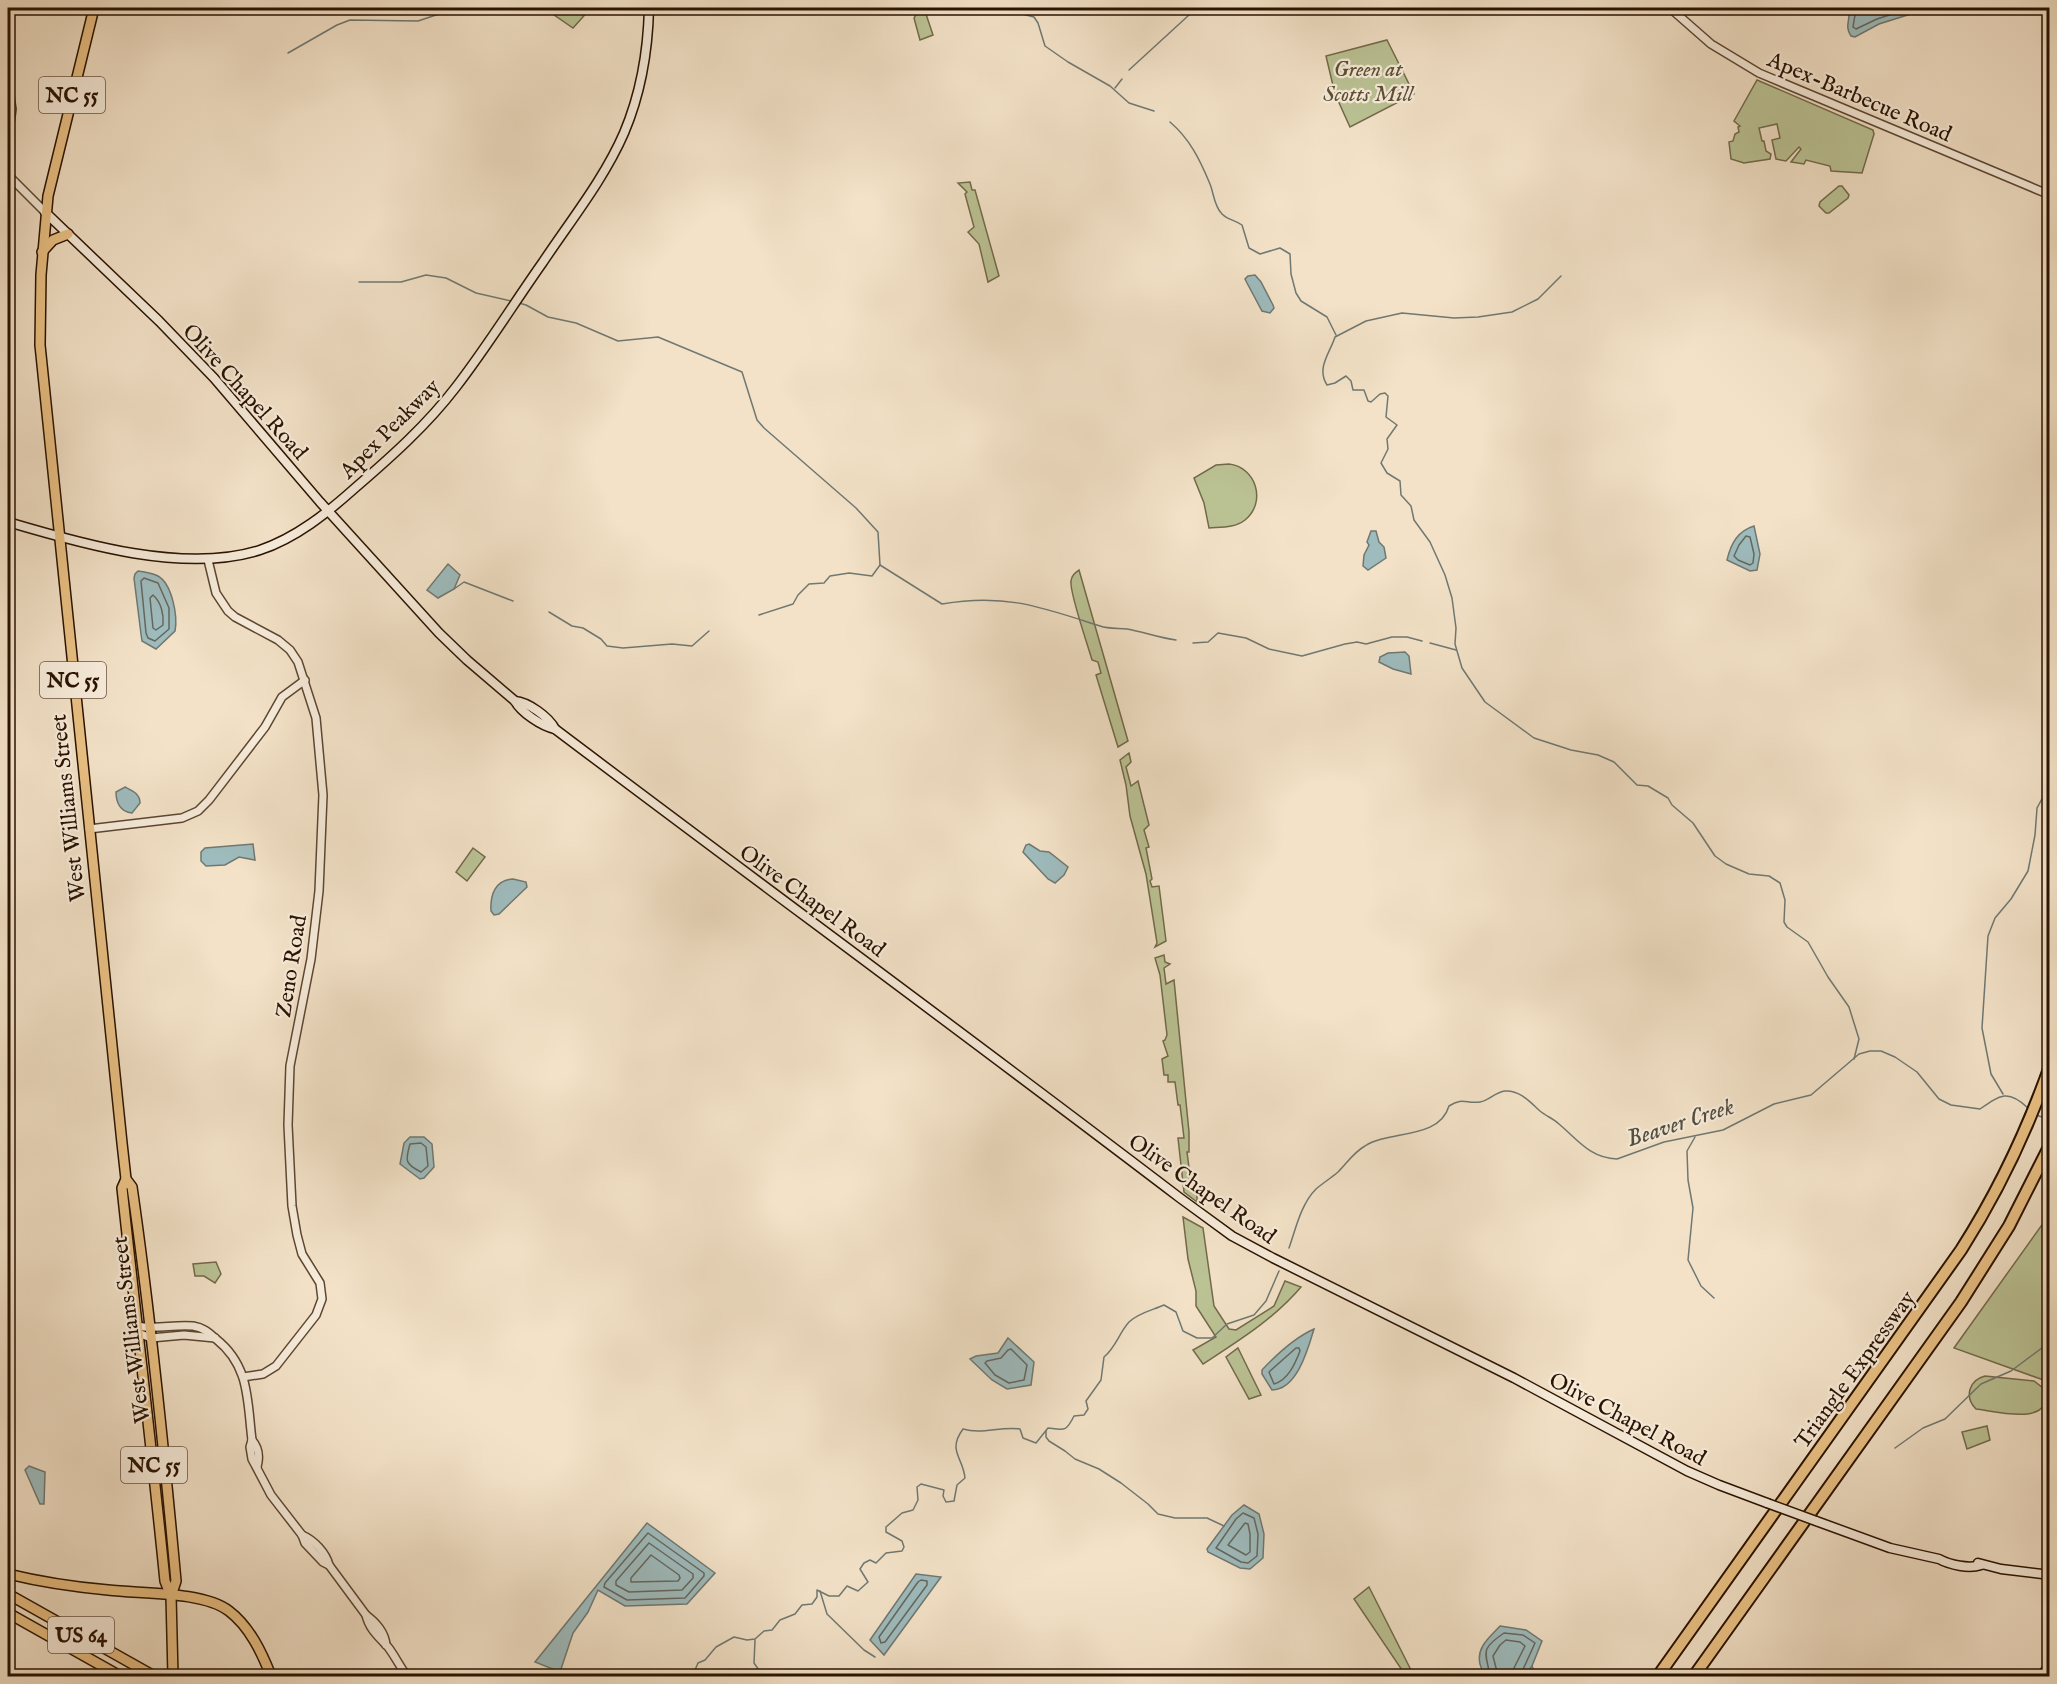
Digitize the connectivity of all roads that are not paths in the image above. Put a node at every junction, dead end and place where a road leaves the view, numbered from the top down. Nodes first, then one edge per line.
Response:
1 (94, 8) edge
2 (649, 8) edge
3 (1670, 8) edge
4 (8, 85) edge
5 (8, 138) edge
6 (8, 175) edge
7 (2049, 195) edge
8 (45, 212) junction
9 (68, 234) junction
10 (42, 252) junction
11 (329, 512) junction
12 (8, 522) edge
13 (58, 536) junction
14 (208, 560) junction
15 (305, 680) junction
16 (89, 829) junction
17 (2049, 1066) edge
18 (2049, 1144) edge
19 (126, 1179) junction
20 (137, 1330) junction
21 (151, 1333) junction
22 (243, 1377) junction
23 (8, 1574) edge
24 (2049, 1575) edge
25 (8, 1594) edge
26 (171, 1596) junction
27 (8, 1613) edge
28 (2049, 1665) edge
29 (120, 1677) edge
30 (154, 1677) edge
31 (173, 1677) edge
32 (271, 1677) edge
33 (407, 1677) edge
34 (1658, 1677) edge
35 (1694, 1677) edge
36 (2041, 1677) edge

1 - 8 main road, West Williams Street / NC 55
2 - 11 main road, Apex Peakway
3 - 7 street, Apex-Barbecue Road
4 - 5 street
6 - 8 street
8 - 9 main road, Olive Chapel Road
8 - 10 main road, West Williams Street / NC 55
9 - 10 main road
9 - 11 main road, Olive Chapel Road
10 - 13 main road, West Williams Street / NC 55
11 - 14 main road, Apex Peakway
11 - 24 main road, Olive Chapel Road, bridge
12 - 13 main road, Apex Peakway
13 - 14 main road, Apex Peakway
13 - 16 main road, West Williams Street / NC 55
14 - 15 street, Zeno Road
15 - 16 street
15 - 22 street, Zeno Road
16 - 19 main road, West Williams Street / NC 55
17 - 34 highway, Triangle Expressway
18 - 35 highway, Triangle Expressway
19 - 20 main road, West Williams Street / NC 55
19 - 21 main road, West Williams Street / NC 55
20 - 21 street
20 - 26 main road, West Williams Street / NC 55
21 - 22 street
21 - 26 main road, West Williams Street / NC 55
22 - 33 street
23 - 26 main road
25 - 30 main road, US 64
26 - 31 main road, NC 55
26 - 32 main road
27 - 29 main road, US 64
28 - 36 main road

